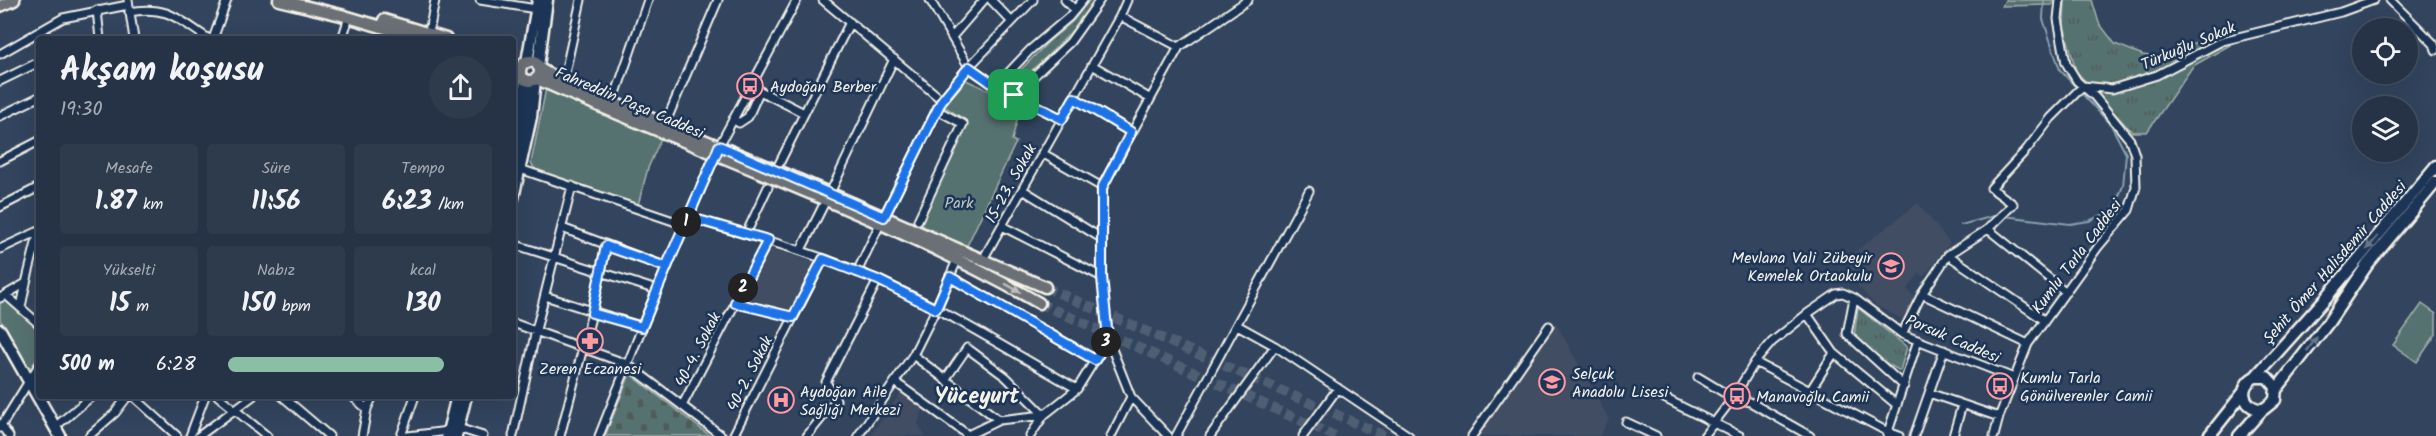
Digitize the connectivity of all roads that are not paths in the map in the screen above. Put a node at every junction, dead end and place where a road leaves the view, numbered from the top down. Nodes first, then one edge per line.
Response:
1 (14, 0) edge
2 (227, 0) edge
3 (279, 0) edge
4 (309, 0) edge
5 (435, 0) edge
6 (480, 0) edge
7 (547, 0) edge
8 (581, 0) edge
9 (648, 0) edge
10 (718, 0) edge
11 (797, 0) edge
12 (823, 0) edge
13 (930, 0) edge
14 (984, 0) edge
15 (991, 0) edge
16 (1033, 0) edge
17 (1065, 0) edge
18 (1083, 0) edge
19 (1100, 0) edge
20 (1127, 0) edge
21 (1248, 0) edge
22 (2060, 0) edge
23 (2374, 0) edge
24 (2390, 0) edge
25 (537, 5) edge
26 (0, 6) edge
27 (128, 6) edge
28 (98, 10) junction
29 (1075, 10) junction
30 (1120, 16) junction
31 (349, 17) junction
32 (850, 22) junction
33 (1012, 22) junction
34 (100, 36) edge
35 (133, 36) edge
36 (204, 36) edge
37 (214, 36) edge
38 (343, 36) edge
39 (425, 36) edge
40 (952, 38) junction
41 (1179, 47) junction
42 (2436, 50) edge
43 (0, 54) edge
44 (894, 59) junction
45 (516, 60) edge
46 (526, 62) junction
47 (36, 63) edge
48 (1092, 65) junction
49 (969, 67) junction
50 (530, 75) edge
51 (0, 81) edge
52 (563, 82) junction
53 (750, 86) junction
54 (996, 86) junction
55 (2079, 89) junction
56 (759, 92) junction
57 (1014, 95) junction
58 (36, 98) edge
59 (1074, 98) junction
60 (1149, 98) junction
61 (942, 100) junction
62 (613, 102) junction
63 (937, 110) junction
64 (804, 113) junction
65 (0, 116) edge
66 (518, 118) edge
67 (733, 119) junction
68 (1062, 119) junction
69 (664, 124) junction
70 (1131, 132) junction
71 (36, 142) edge
72 (516, 148) edge
73 (717, 150) junction
74 (1042, 153) junction
75 (0, 160) edge
76 (516, 160) edge
77 (516, 163) edge
78 (2436, 166) edge
79 (776, 170) junction
80 (2436, 182) edge
81 (572, 186) junction
82 (768, 187) dead end
83 (1102, 188) junction
84 (36, 189) edge
85 (1023, 190) junction
86 (1309, 191) dead end
87 (828, 197) junction
88 (0, 207) edge
89 (688, 217) junction
90 (918, 220) dead end
91 (882, 221) junction
92 (685, 225) junction
93 (1002, 226) junction
94 (562, 228) junction
95 (1988, 229) junction
96 (36, 232) edge
97 (746, 234) junction
98 (1101, 238) junction
99 (768, 240) junction
100 (36, 244) edge
101 (516, 244) edge
102 (606, 246) junction
103 (0, 249) edge
104 (801, 250) junction
105 (986, 254) dead end
106 (1947, 255) junction
107 (555, 258) junction
108 (823, 259) junction
109 (957, 260) junction
110 (666, 267) junction
111 (600, 272) junction
112 (857, 272) junction
113 (950, 277) junction
114 (1102, 277) junction
115 (878, 280) junction
116 (27, 283) junction
117 (1045, 287) tunnel mouth
118 (657, 290) junction
119 (2066, 291) junction
120 (1922, 294) junction
121 (545, 296) junction
122 (3, 297) edge
123 (1854, 298) junction
124 (735, 303) junction
125 (1040, 303) tunnel mouth
126 (21, 307) junction
127 (936, 309) junction
128 (592, 313) junction
129 (1807, 314) junction
130 (793, 317) junction
131 (2044, 320) junction
132 (36, 321) edge
133 (516, 324) edge
134 (1237, 325) junction
135 (1549, 326) dead end
136 (642, 327) junction
137 (0, 330) edge
138 (536, 330) junction
139 (1902, 334) junction
140 (1108, 339) junction
141 (1918, 340) junction
142 (2028, 344) junction
143 (582, 346) junction
144 (1275, 346) junction
145 (1944, 350) junction
146 (1834, 353) junction
147 (913, 355) junction
148 (1095, 360) junction
149 (1755, 362) junction
150 (627, 364) junction
151 (36, 371) edge
152 (1698, 377) dead end
153 (2255, 377) junction
154 (2014, 378) junction
155 (945, 380) junction
156 (30, 382) junction
157 (895, 382) junction
158 (1904, 386) junction
159 (1338, 388) junction
160 (1077, 389) junction
161 (2277, 390) junction
162 (1810, 392) junction
163 (36, 393) edge
164 (1929, 393) junction
165 (2243, 393) junction
166 (1131, 397) junction
167 (1664, 398) dead end
168 (1733, 398) junction
169 (39, 399) edge
170 (89, 399) edge
171 (126, 399) edge
172 (136, 399) edge
173 (204, 399) edge
174 (222, 399) edge
175 (249, 399) edge
176 (286, 399) edge
177 (355, 399) edge
178 (372, 399) edge
179 (414, 399) edge
180 (457, 399) edge
181 (465, 399) edge
182 (1897, 405) junction
183 (1962, 405) junction
184 (682, 406) junction
185 (367, 409) junction
186 (2263, 409) junction
187 (235, 410) junction
188 (1044, 415) junction
189 (1999, 417) junction
190 (999, 420) junction
191 (1626, 422) dead end
192 (1713, 423) junction
193 (0, 426) edge
194 (57, 432) edge
195 (452, 433) edge
196 (1887, 434) edge
197 (967, 435) edge
198 (9, 436) edge
199 (89, 436) edge
200 (177, 436) edge
201 (190, 436) edge
202 (199, 436) edge
203 (267, 436) edge
204 (329, 436) edge
205 (362, 436) edge
206 (400, 436) edge
207 (408, 436) edge
208 (483, 436) edge
209 (513, 436) edge
210 (560, 436) edge
211 (598, 436) edge
212 (722, 436) edge
213 (733, 436) edge
214 (807, 436) edge
215 (858, 436) edge
216 (1030, 436) edge
217 (1111, 436) edge
218 (1168, 436) edge
219 (1176, 436) edge
220 (1210, 436) edge
221 (1303, 436) edge
222 (1409, 436) edge
223 (1472, 436) edge
224 (1656, 436) edge
225 (1704, 436) edge
226 (1740, 436) edge
227 (1810, 436) edge
228 (1899, 436) edge
229 (1914, 436) edge
230 (1953, 436) edge
231 (1994, 436) edge
232 (2209, 436) edge
233 (2239, 436) edge

1 - 26 main road
2 - 37 street
3 - 31 main road
4 - 39 main road
5 - 39 street
6 - 25 street
7 - 50 main road
8 - 52 street
9 - 62 street
10 - 69 street
11 - 53 street
12 - 32 street
13 - 40 street
14 - 40 street
15 - 33 street
16 - 33 street
17 - 29 street
18 - 29 street
19 - 57 street
20 - 30 street, 15-23. Sokak
21 - 41 street
22 - 55 street, Kumlu Tarla Caddesi
23 - 55 street, Türkuğlu Sokak
24 - 42 street
25 - 46 main road
27 - 28 street
27 - 35 street
27 - 36 street
28 - 34 street
28 - 43 street
29 - 54 street
30 - 41 street
30 - 48 street, 15-23. Sokak
31 - 38 street
31 - 39 main road
32 - 44 street
32 - 64 street
33 - 49 street
40 - 49 street
41 - 60 street
44 - 61 street
44 - 87 street
45 - 46 main road
46 - 50 main road
46 - 50 main road
47 - 51 street
48 - 59 street, 15-23. Sokak
48 - 60 street
49 - 54 street
49 - 61 street
50 - 52 main road, Fahreddin Paşa Caddesi
50 - 66 main road
50 - 73 main road, Fahreddin Paşa Caddesi
50 - 76 main road
52 - 62 main road, Fahreddin Paşa Caddesi
53 - 56 street
53 - 67 street
54 - 57 street
55 - 95 street
55 - 119 street, Kumlu Tarla Caddesi
56 - 64 street
56 - 67 street
57 - 68 street
58 - 65 street
59 - 68 street, 15-23. Sokak
59 - 70 street
60 - 70 street
61 - 63 street
62 - 69 main road, Fahreddin Paşa Caddesi
63 - 90 street
63 - 91 street
64 - 79 street
66 - 72 main road
67 - 73 street
68 - 74 street, 15-23. Sokak
69 - 73 main road, Fahreddin Paşa Caddesi
70 - 83 street
71 - 75 street
73 - 79 main road, Fahreddin Paşa Caddesi
73 - 87 main road, Fahreddin Paşa Caddesi
73 - 89 street
74 - 83 street
74 - 85 street, 15-23. Sokak
77 - 81 street
78 -> 153 main road, Şehit Ömer Halisdemir Caddesi
79 - 87 main road, Fahreddin Paşa Caddesi
161 -> 80 main road, Şehit Ömer Halisdemir Caddesi
81 - 92 street
81 - 94 street
82 - 97 street
83 - 98 street
84 - 88 street
85 - 93 street, 15-23. Sokak
85 - 98 street
86 - 134 street
87 - 91 main road, Fahreddin Paşa Caddesi
87 - 104 street
89 - 92 street
89 - 97 street
91 - 109 main road, Fahreddin Paşa Caddesi
91 - 112 street
91 - 117 main road, Fahreddin Paşa Caddesi
92 - 110 street
93 - 105 street, 15-23. Sokak
93 - 114 street
94 - 102 street
94 - 107 street
95 - 106 street
95 - 119 street
96 - 103 street
97 - 99 street
98 - 114 street
99 - 104 street
99 - 124 street, 40-4. Sokak
100 - 116 street
101 - 107 street
102 - 110 street
102 - 111 street
104 - 108 street
106 - 120 street
106 - 131 street
107 - 111 street
107 - 121 street
108 - 112 street
108 - 130 street, 40-2. Sokak
109 - 113 street
109 -> 125 main road, Fahreddin Paşa Caddesi
110 - 118 street
111 - 118 street
111 - 128 street
112 - 115 street
113 - 127 street
113 - 148 street
114 - 140 street
115 - 127 street
115 - 214 street
116 - 122 street
116 - 126 street
118 - 136 street
119 - 131 street, Kumlu Tarla Caddesi
120 - 139 street
120 - 142 street
121 - 128 street
121 - 138 street
122 - 126 street
123 - 129 street
123 - 139 street, Porsuk Caddesi
123 - 158 street
124 - 130 street
124 - 184 street, 40-4. Sokak
126 - 132 street
127 - 147 street
127 - 160 street
128 - 136 street
128 - 143 street
129 - 146 street
129 - 149 street
130 - 213 street, 40-2. Sokak
131 - 142 street, Kumlu Tarla Caddesi
133 - 138 street
134 - 144 street
134 - 219 street
135 - 223 street
136 - 150 street
137 - 156 main road
138 - 143 street
138 - 209 street
139 - 141 street, Porsuk Caddesi
140 - 148 street
140 - 166 street
141 - 145 street, Porsuk Caddesi
141 - 158 street
142 - 154 street, Kumlu Tarla Caddesi
143 - 150 street
143 - 210 street
144 - 159 street
144 - 220 street
145 - 154 street, Porsuk Caddesi
145 - 164 street
146 - 162 street
146 - 182 street
147 - 155 street
147 - 157 street
148 - 160 street
149 - 162 street
149 - 168 street
150 - 184 street
150 - 211 street
151 - 156 street
152 - 168 street
153 - 161 main road
153 - 165 main road
154 - 189 street, Kumlu Tarla Caddesi
155 - 188 street
155 - 190 street
156 - 163 main road
156 - 193 street
157 - 197 street
157 - 215 street
158 - 182 street
159 - 221 street
159 - 222 street
160 - 188 street
161 - 186 main road
162 - 196 street
164 - 183 street
164 - 229 street
165 - 186 main road
165 - 232 main road
166 - 217 street
166 - 218 street
167 - 192 street
168 - 192 street
168 - 227 street
169 - 194 main road
170 - 194 street
171 - 199 street
172 - 200 street
173 - 201 street
174 - 187 street
175 - 187 street
176 - 204 street
177 - 185 street
178 - 185 street
179 - 206 street
180 - 195 main road
181 - 195 main road
182 - 196 street
183 - 189 street
183 - 230 street
184 - 212 street
185 - 205 street
186 - 233 main road
187 - 202 street
187 - 203 street
188 - 190 street
188 - 216 street
189 - 231 street, Kumlu Tarla Caddesi
190 - 197 street
191 - 224 street
192 - 225 street
192 - 226 street
193 - 198 street
195 - 207 street
195 - 208 street
196 - 228 street

